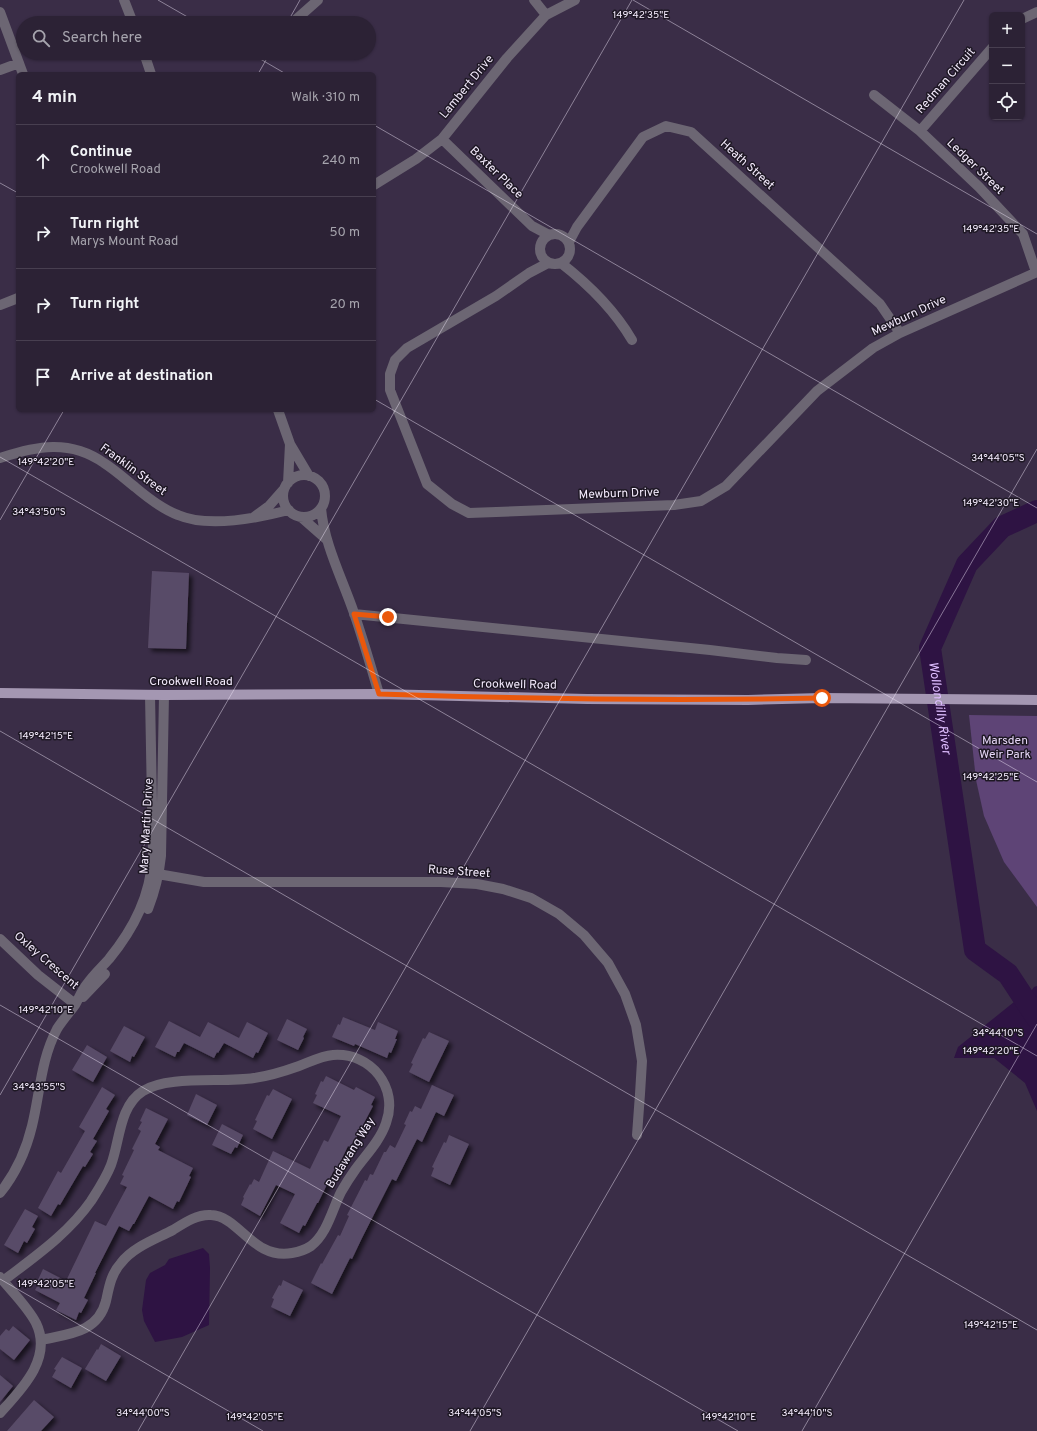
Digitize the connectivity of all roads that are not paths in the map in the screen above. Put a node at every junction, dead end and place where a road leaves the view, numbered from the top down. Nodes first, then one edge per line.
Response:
1 (124, 0) edge
2 (318, 0) edge
3 (534, 0) edge
4 (576, 0) edge
5 (0, 12) edge
6 (1037, 12) edge
7 (546, 15) junction
8 (130, 16) edge
9 (300, 16) edge
10 (1025, 18) edge
11 (989, 51) edge
12 (16, 55) edge
13 (18, 60) edge
14 (146, 60) edge
15 (19, 63) junction
16 (0, 70) edge
17 (22, 72) edge
18 (150, 72) edge
19 (874, 95) dead end
20 (920, 131) junction
21 (442, 139) junction
22 (376, 185) edge
23 (532, 226) junction
24 (549, 235) junction
25 (565, 239) junction
26 (541, 243) junction
27 (569, 255) junction
28 (544, 259) junction
29 (561, 263) junction
30 (1037, 272) edge
31 (576, 274) junction
32 (16, 299) edge
33 (0, 305) edge
34 (900, 333) junction
35 (632, 340) dead end
36 (279, 412) edge
37 (290, 444) junction
38 (0, 458) edge
39 (309, 476) junction
40 (286, 486) junction
41 (321, 508) junction
42 (289, 510) junction
43 (301, 517) junction
44 (252, 518) junction
45 (327, 540) junction
46 (354, 614) junction
47 (806, 660) dead end
48 (0, 693) edge
49 (379, 694) junction
50 (150, 695) junction
51 (164, 695) junction
52 (1033, 700) edge
53 (156, 873) junction
54 (0, 939) edge
55 (75, 1004) junction
56 (636, 1135) dead end
57 (0, 1194) edge
58 (2, 1279) edge
59 (40, 1340) junction
60 (0, 1413) edge

1 - 8 street
2 - 9 street
3 - 7 street
4 - 7 street, Lambert Drive
5 - 12 street
6 - 10 street
7 - 21 street, Lambert Drive
11 - 20 street, Redman Circuit
13 - 15 street
14 - 18 street
15 - 16 street
15 - 17 street
19 - 20 street, Ledger Street
20 - 30 street, Ledger Street
21 - 22 street, Lambert Drive
21 - 23 street, Baxter Place
23 - 24 street, Baxter Place
23 - 26 street, Baxter Place
24 - 25 street
24 - 26 street
25 - 27 street
25 - 34 street, Heath Street
26 - 28 street
27 - 29 street
27 - 31 street
28 - 29 street
28 - 34 street, Mewburn Drive
29 - 31 street
30 - 34 street, Mewburn Drive
31 - 35 street
32 - 33 street
36 - 37 street
37 - 39 street
37 - 40 street
38 - 44 street, Franklin Street
39 - 40 street
39 - 41 street
40 - 42 street
40 - 44 street
41 - 43 street
41 - 45 street
42 - 43 street
42 - 44 street, Franklin Street
43 - 45 street
45 - 46 street
46 - 47 street
46 - 49 street
48 - 50 main road, Crookwell Road
49 - 51 main road, Crookwell Road
49 - 52 main road, Crookwell Road
50 - 51 main road, Crookwell Road
50 - 53 street, Mary Martin Drive
51 - 53 street, Mary Martin Drive
53 - 55 street, Mary Martin Drive
53 - 56 street, Ruse Street
54 - 55 street, Oxley Crescent
55 - 57 street, Mary Martin Drive
58 - 59 street
58 - 59 street, Budawang Way
59 - 60 street

